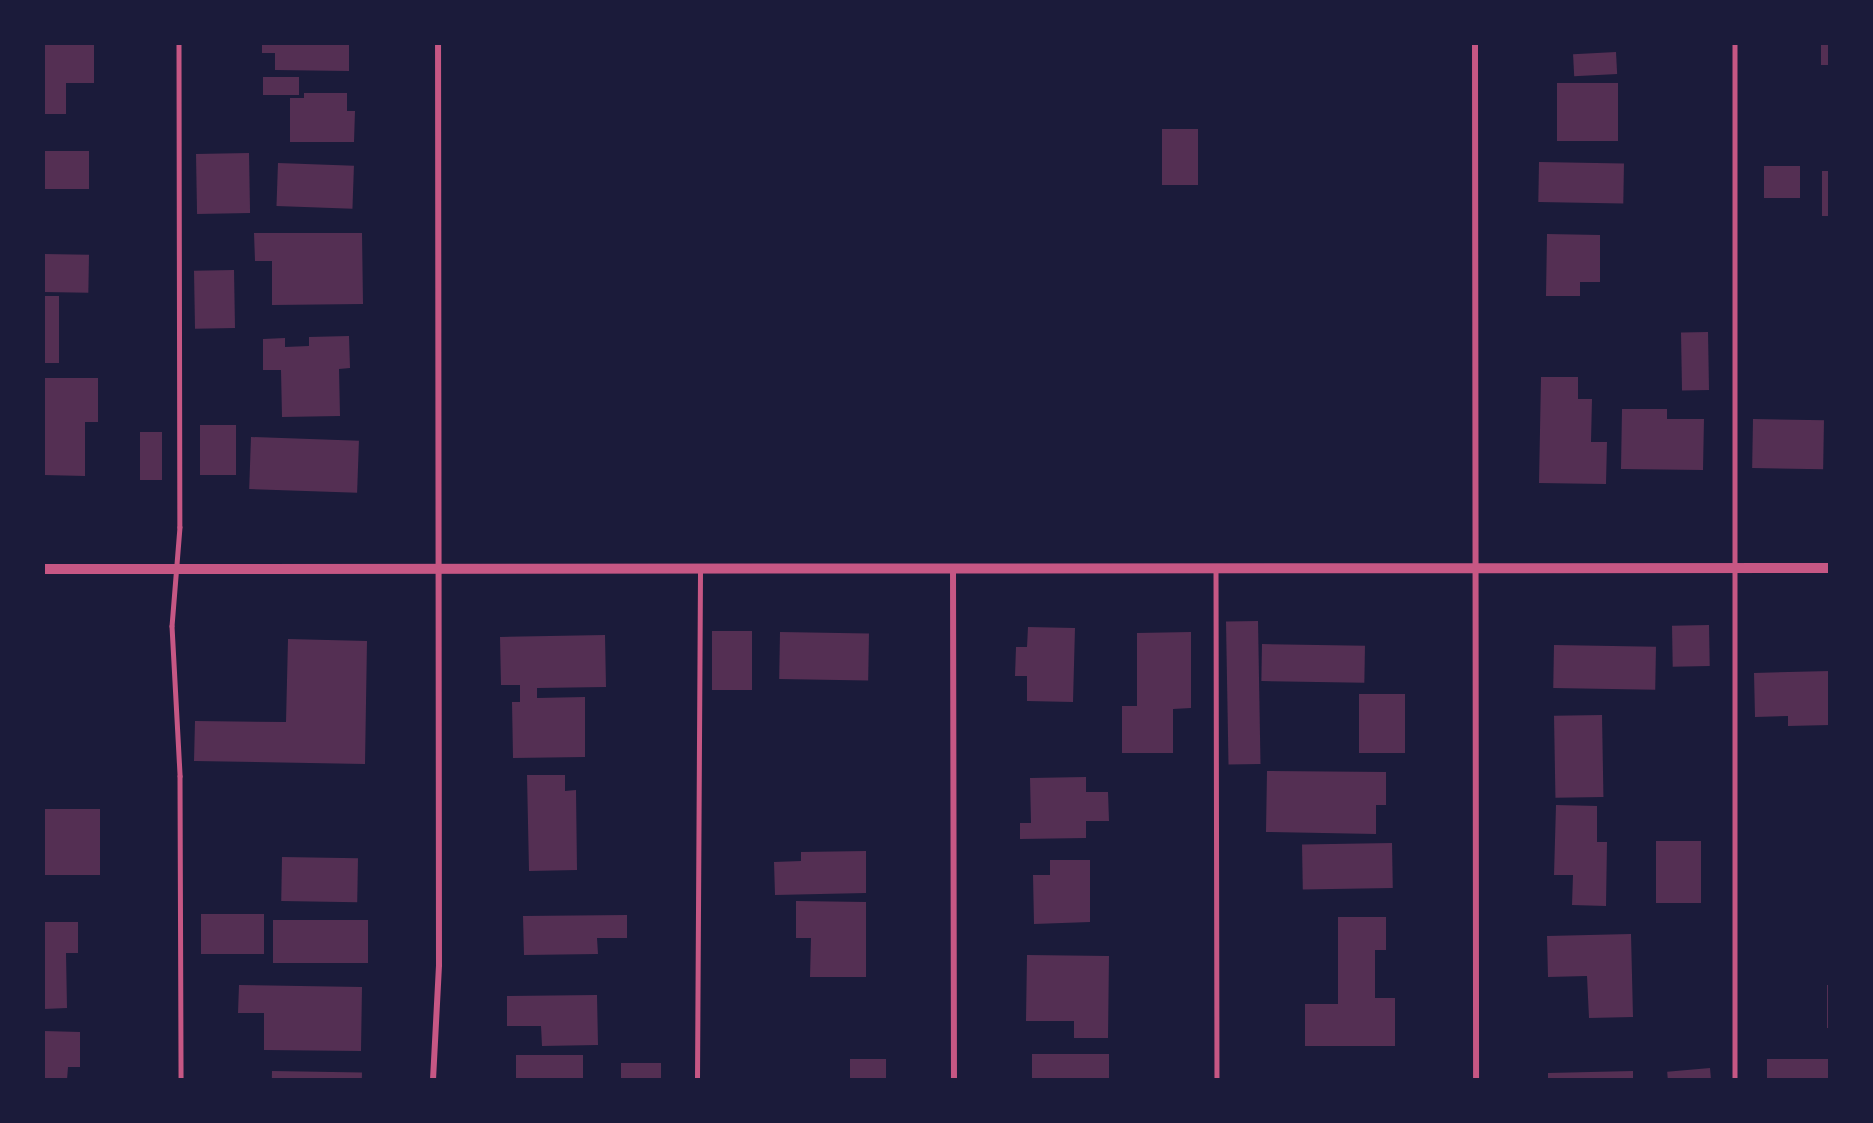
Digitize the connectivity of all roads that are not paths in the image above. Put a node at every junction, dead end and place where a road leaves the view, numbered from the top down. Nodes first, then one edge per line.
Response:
1 (179, 44) edge
2 (438, 44) edge
3 (1475, 44) edge
4 (1735, 44) edge
5 (953, 568) junction
6 (1216, 568) junction
7 (1476, 568) junction
8 (1735, 568) junction
9 (1830, 568) edge
10 (44, 569) edge
11 (177, 569) junction
12 (438, 569) junction
13 (700, 569) junction
14 (181, 1080) edge
15 (433, 1080) edge
16 (697, 1080) edge
17 (954, 1080) edge
18 (1217, 1080) edge
19 (1476, 1080) edge
20 (1735, 1080) edge

1 - 11 lane
2 - 12 street
3 - 7 street
4 - 8 lane
5 - 6 street
5 - 13 street
5 - 17 street
6 - 7 street
6 - 18 lane
7 - 8 street
7 - 19 street
8 - 9 street
8 - 20 lane
10 - 11 street
11 - 12 street
11 - 14 lane
12 - 13 street
12 - 15 street
13 - 16 lane

